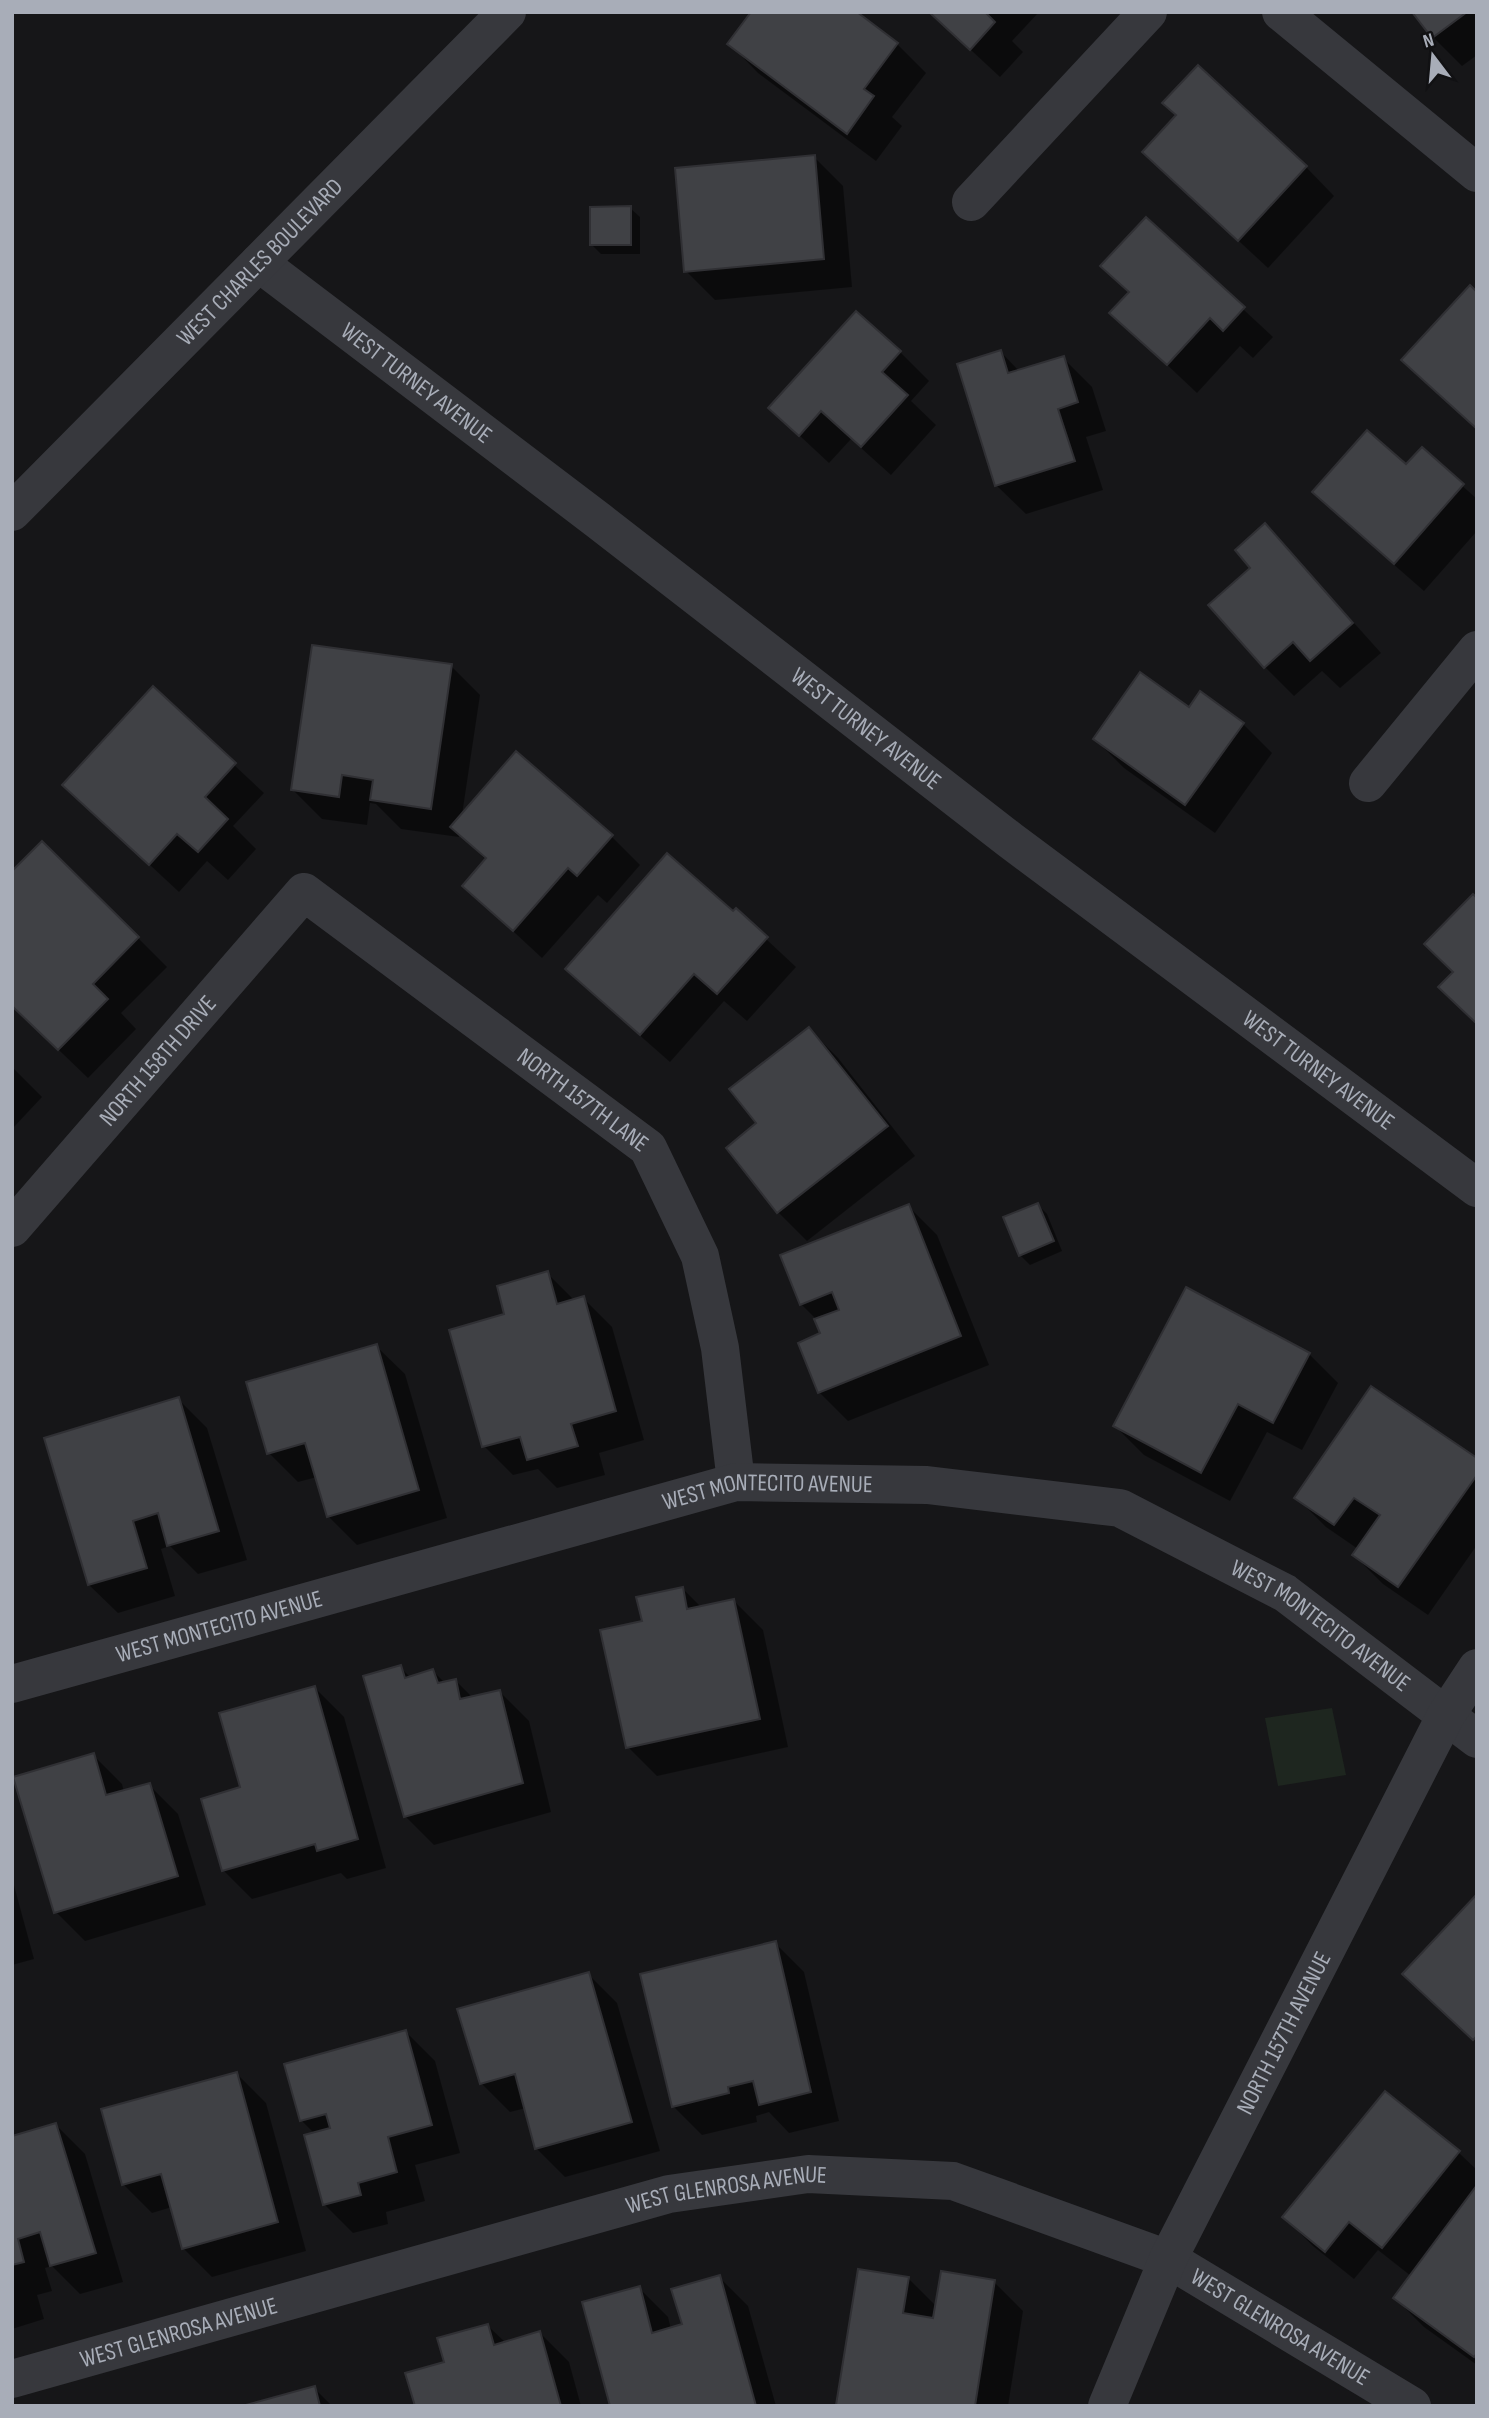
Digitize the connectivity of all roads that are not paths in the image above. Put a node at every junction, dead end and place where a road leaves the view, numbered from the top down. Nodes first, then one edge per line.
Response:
1 (507, 12) edge
2 (1148, 12) edge
3 (1281, 12) edge
4 (1477, 173) edge
5 (971, 202) dead end
6 (259, 263) junction
7 (12, 512) edge
8 (1477, 650) edge
9 (1368, 783) dead end
10 (304, 892) joint
11 (1477, 1188) edge
12 (12, 1228) edge
13 (736, 1482) junction
14 (1477, 1668) edge
15 (13, 1682) edge
16 (1446, 1715) junction
17 (1477, 1739) edge
18 (1168, 2259) junction
19 (12, 2379) edge
20 (1107, 2406) edge
21 (1412, 2406) edge

1 - 6 street, WEST CHARLES BOULEVARD
2 - 5 street
3 - 4 street
6 - 7 street, WEST CHARLES BOULEVARD
6 - 11 street, WEST TURNEY AVENUE
8 - 9 street
10 - 12 street, NORTH 158TH DRIVE
10 - 13 street, NORTH 157TH LANE
13 - 15 street, WEST MONTECITO AVENUE
13 - 16 street, WEST MONTECITO AVENUE
14 - 16 street, NORTH 157TH AVENUE
16 - 17 street, WEST MONTECITO AVENUE
16 - 18 street, NORTH 157TH AVENUE
18 - 19 street, WEST GLENROSA AVENUE
18 - 20 street, NORTH 157TH AVENUE
18 - 21 street, WEST GLENROSA AVENUE

